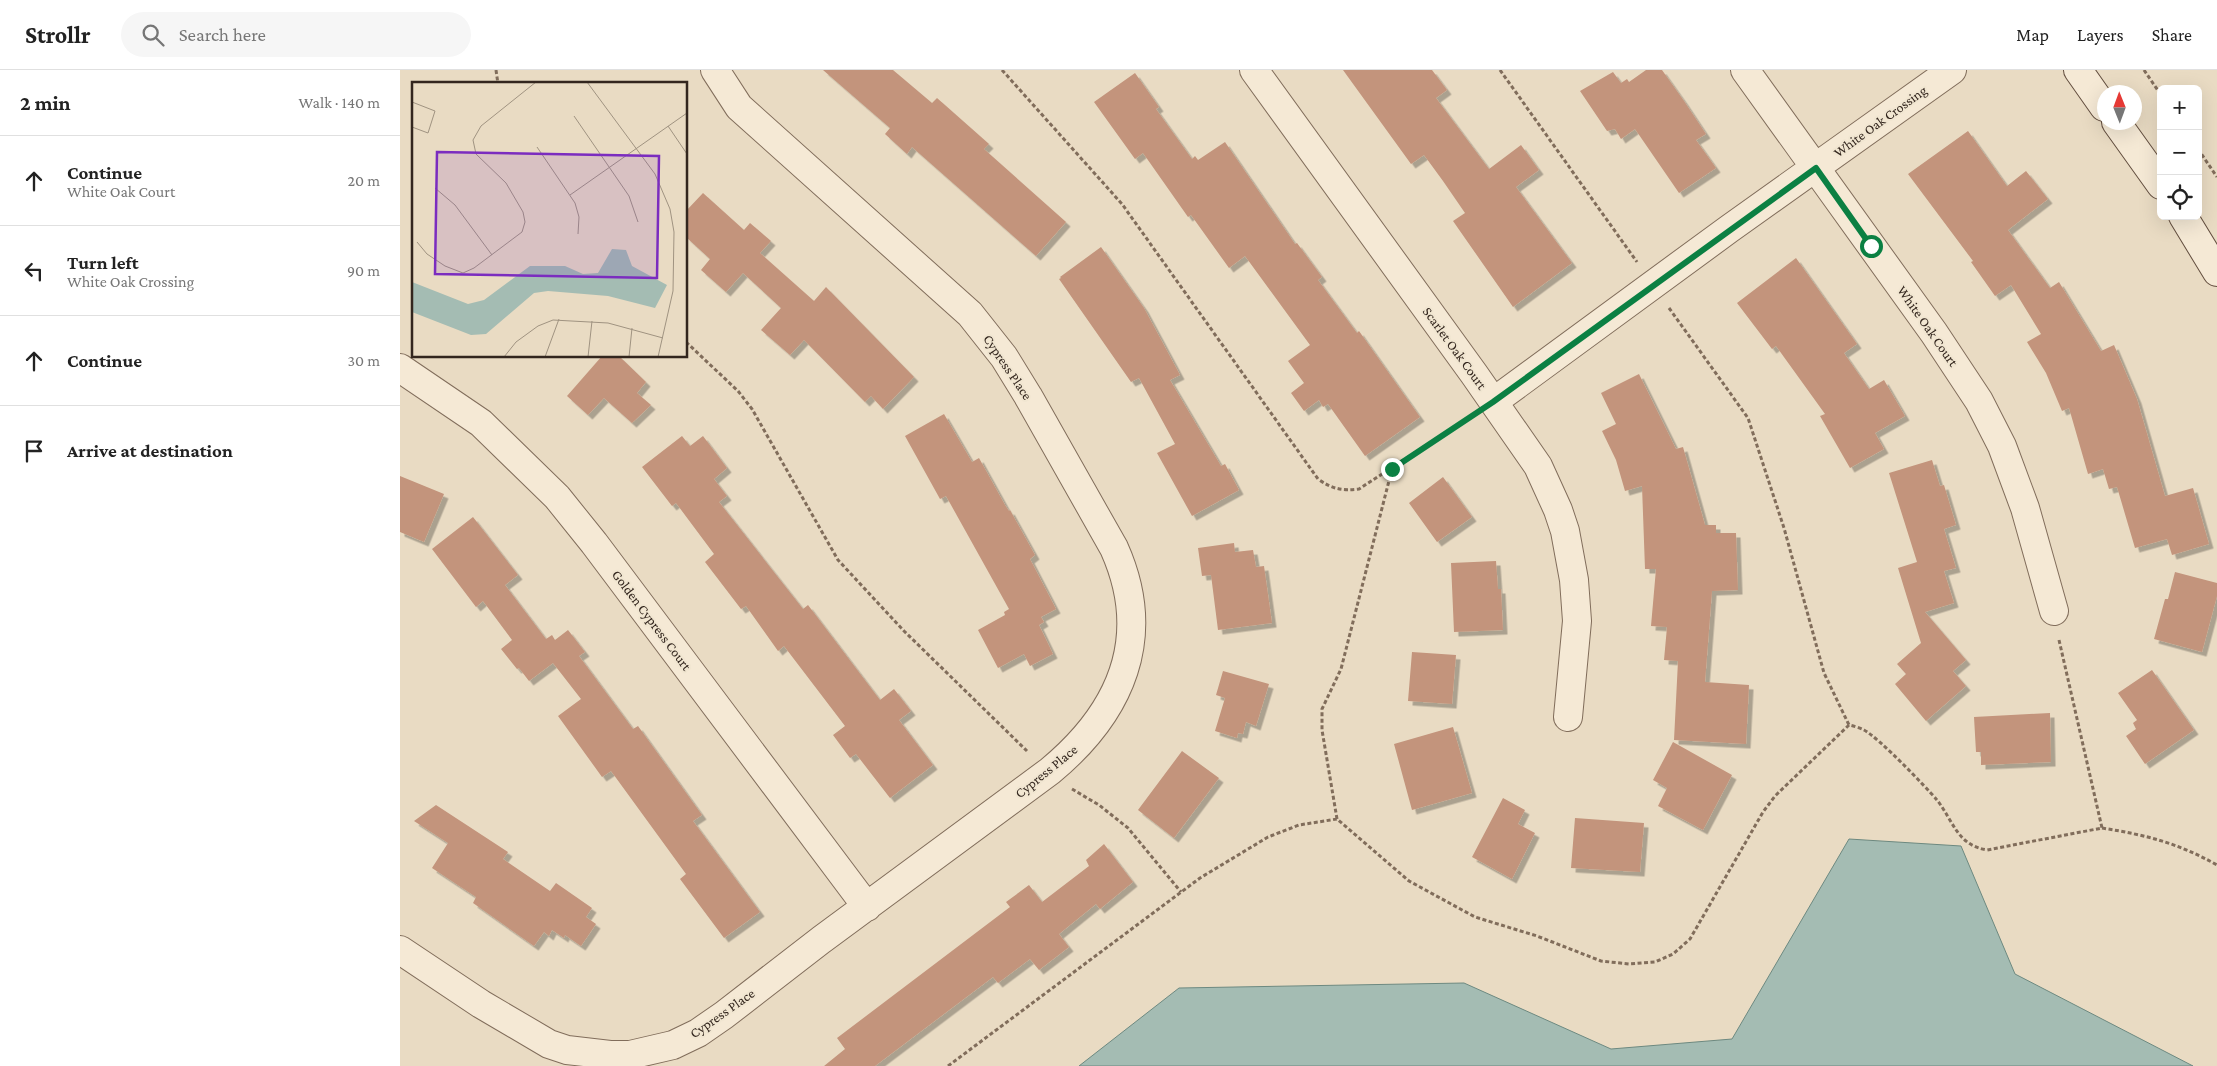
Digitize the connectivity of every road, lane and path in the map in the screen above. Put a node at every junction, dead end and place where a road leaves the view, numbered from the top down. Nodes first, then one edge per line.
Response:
1 (715, 70) edge
2 (1002, 70) edge
3 (1254, 70) edge
4 (1500, 70) edge
5 (1745, 70) edge
6 (1952, 70) edge
7 (2078, 70) edge
8 (2144, 70) edge
9 (2157, 88) edge
10 (2097, 97) edge
11 (2122, 130) edge
12 (2202, 155) edge
13 (1816, 168) junction
14 (2217, 177) edge
15 (2157, 179) edge
16 (2186, 220) edge
17 (2217, 272) edge
18 (1652, 285) junction
19 (688, 344) edge
20 (400, 368) edge
21 (1493, 402) junction
22 (1392, 469) junction
23 (2054, 611) dead end
24 (2062, 655) dead end
25 (1568, 717) dead end
26 (1849, 725) junction
27 (1050, 771) junction
28 (1337, 819) junction
29 (2102, 828) junction
30 (2217, 865) edge
31 (1181, 892) junction
32 (867, 907) junction
33 (400, 950) edge
34 (948, 1066) edge

1 - 27 street, Cypress Place
2 - 22 path
3 - 21 street, Scarlet Oak Court
4 - 18 path
5 - 13 street, White Oak Court
6 - 13 street, White Oak Crossing
7 - 10 street
8 - 9 path
11 - 15 street
12 - 14 path
13 - 18 street, White Oak Crossing
13 - 23 street, White Oak Court
16 - 17 street
18 - 21 street, White Oak Crossing
18 - 26 path
19 - 27 path
20 - 32 street, Golden Cypress Court
21 - 22 path
21 - 25 street, Scarlet Oak Court
22 - 28 path
24 - 29 path
26 - 28 path
26 - 29 path
27 - 31 path
27 - 32 street, Cypress Place
28 - 31 path
29 - 30 path
31 - 34 path
32 - 33 street, Cypress Place

